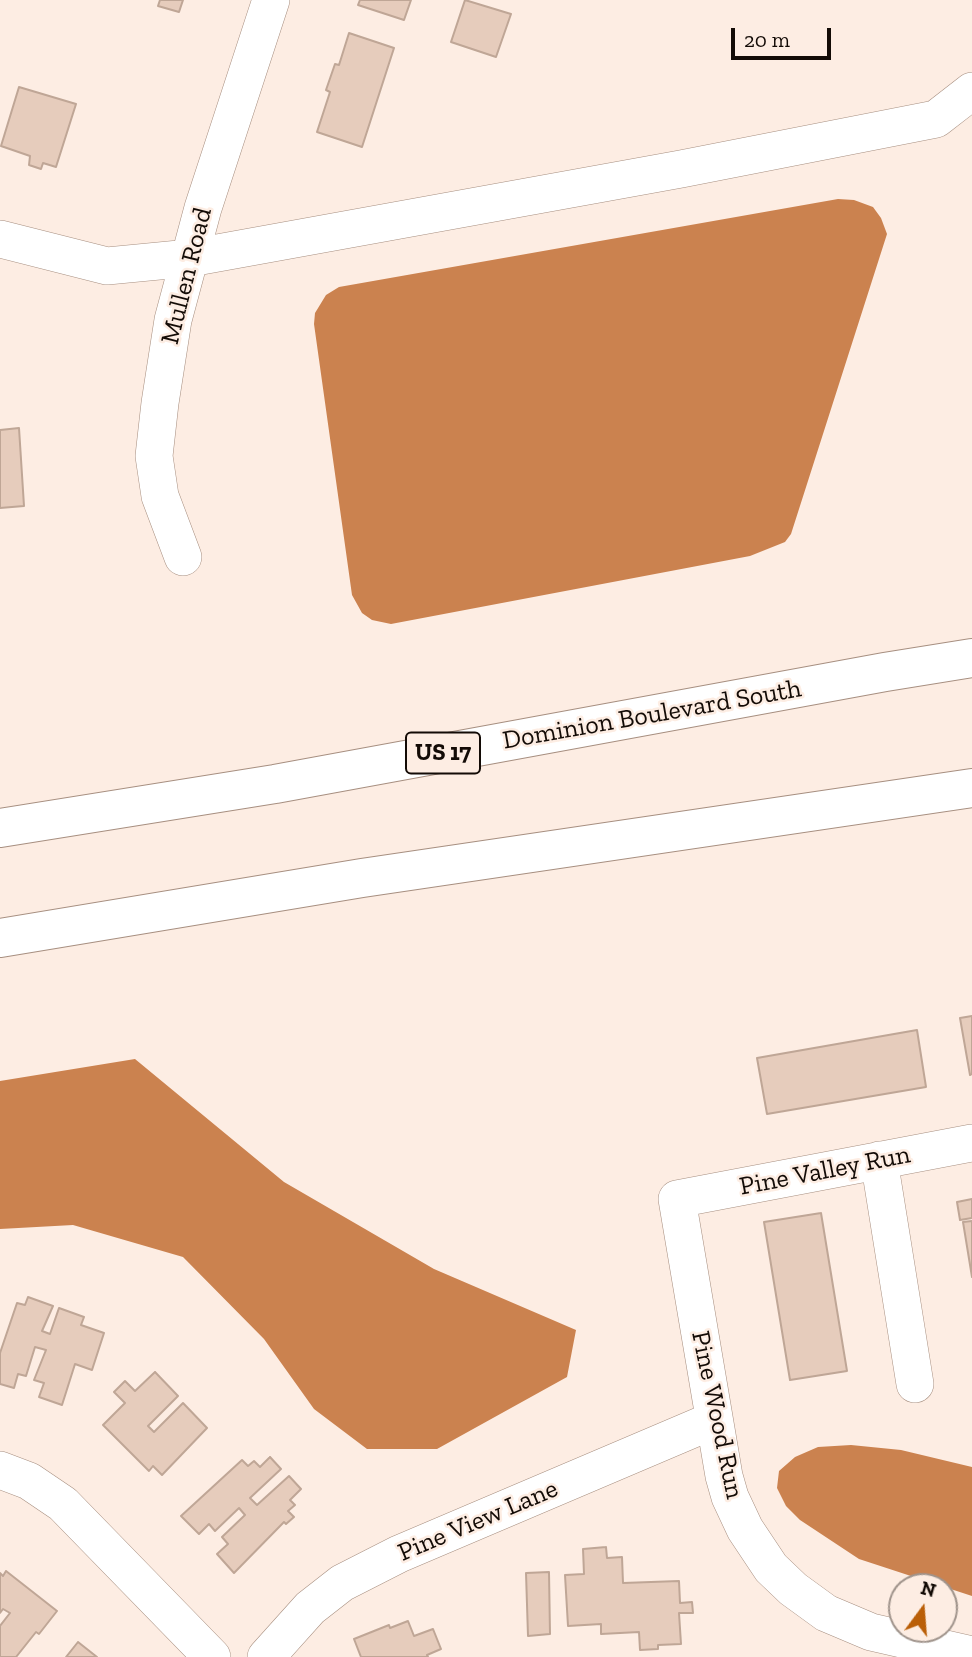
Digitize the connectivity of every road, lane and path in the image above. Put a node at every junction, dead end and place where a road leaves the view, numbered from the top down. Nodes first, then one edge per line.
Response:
1 (271, 0) edge
2 (972, 91) edge
3 (0, 239) edge
4 (190, 258) junction
5 (183, 556) dead end
6 (972, 652) edge
7 (972, 658) edge
8 (885, 672) junction
9 (972, 788) edge
10 (0, 828) edge
11 (0, 938) edge
12 (972, 1143) edge
13 (880, 1160) junction
14 (677, 1199) joint
15 (915, 1384) dead end
16 (713, 1420) junction
17 (0, 1470) edge
18 (972, 1655) edge
19 (212, 1657) edge
20 (266, 1657) edge

1 - 4 street, Mullen Road
2 - 4 street
3 - 4 street
4 - 5 street, Mullen Road
6 - 8 highway
7 - 8 highway, Dominion Boulevard South
8 - 10 highway, Dominion Boulevard South / US 17
9 - 11 highway
12 - 13 street, Pine Valley Run
13 - 14 street, Pine Valley Run
13 - 15 street
14 - 16 street, Pine Wood Run
16 - 18 street, Pine Wood Run
16 - 20 street, Pine View Lane
17 - 19 street

